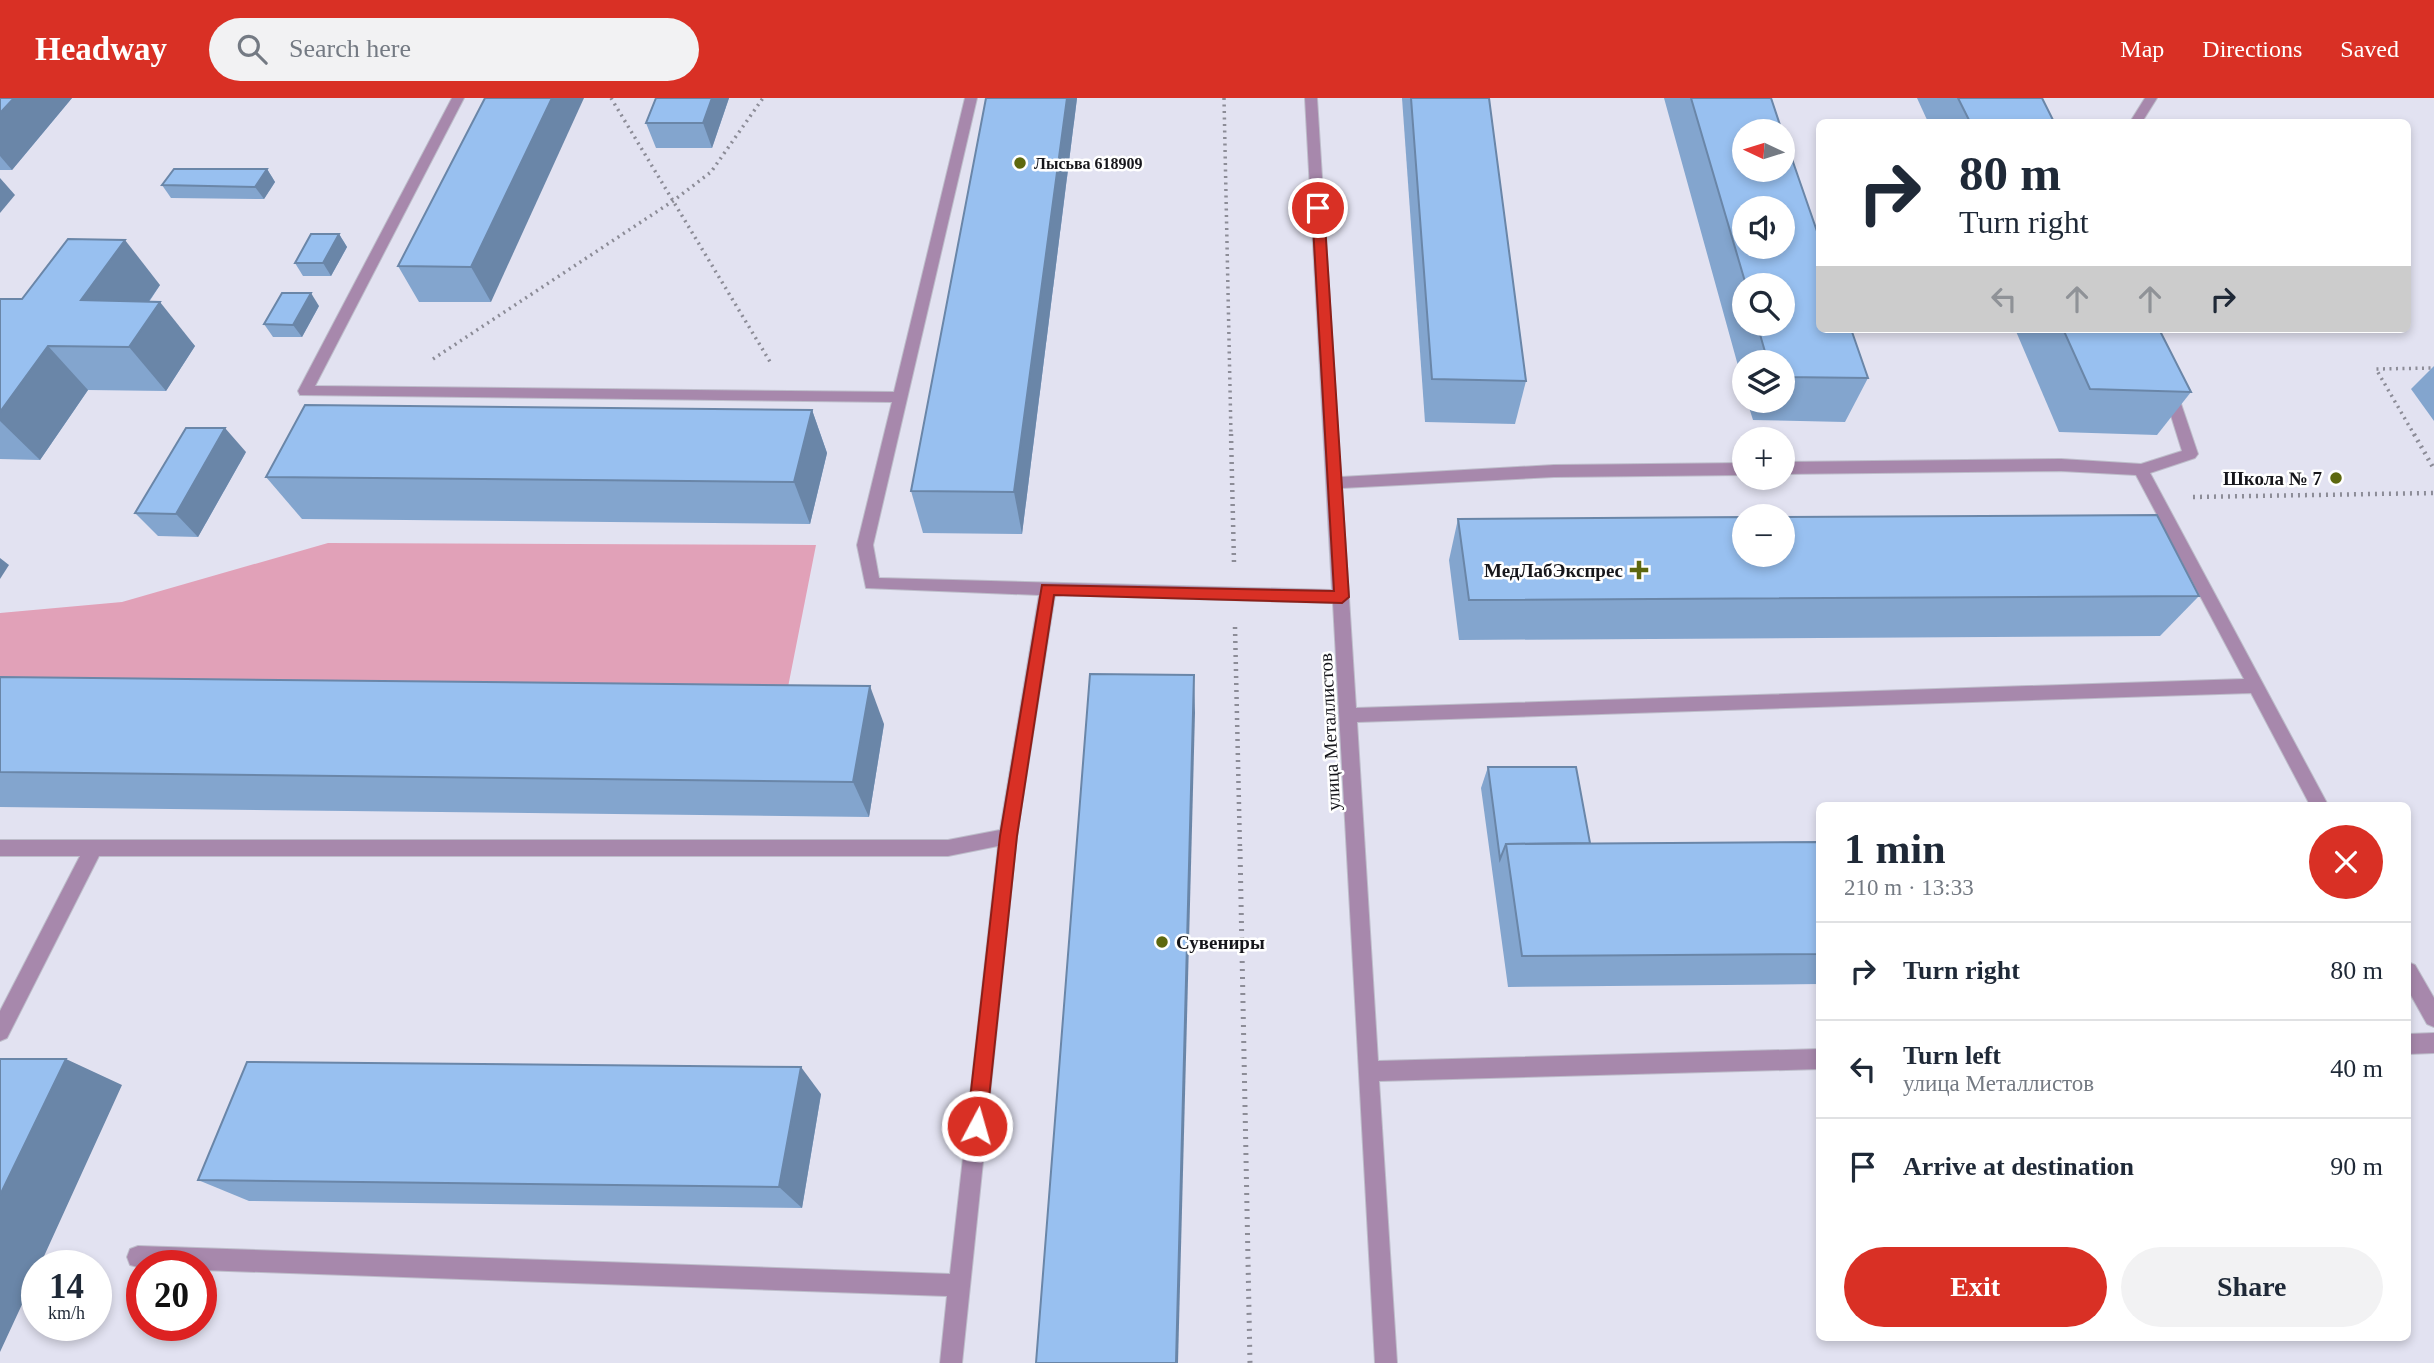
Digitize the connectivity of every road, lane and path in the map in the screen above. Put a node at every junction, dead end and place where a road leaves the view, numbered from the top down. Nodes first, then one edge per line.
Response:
1 (458, 98) edge
2 (611, 98) edge
3 (763, 98) edge
4 (971, 98) edge
5 (1224, 98) edge
6 (1311, 98) edge
7 (2151, 98) edge
8 (2138, 119) edge
9 (673, 201) junction
10 (2434, 368) edge
11 (2166, 379) edge
12 (383, 392) junction
13 (790, 396) junction
14 (900, 397) junction
15 (1795, 468) edge
16 (1732, 469) edge
17 (2434, 469) edge
18 (2141, 470) junction
19 (1335, 483) junction
20 (2434, 493) edge
21 (2155, 498) junction
22 (1048, 589) junction
23 (1234, 594) junction
24 (1342, 597) junction
25 (2255, 686) junction
26 (1349, 715) junction
27 (2317, 802) edge
28 (1008, 836) junction
29 (0, 848) edge
30 (94, 848) junction
31 (2411, 976) edge
32 (2434, 1017) edge
33 (0, 1031) edge
34 (2434, 1043) edge
35 (2411, 1044) edge
36 (1816, 1059) edge
37 (1369, 1071) junction
38 (217, 1260) edge
39 (960, 1285) junction
40 (951, 1363) edge
41 (1250, 1363) edge
42 (1386, 1363) edge

1 - 12 street
2 - 9 path
3 - 9 path
4 - 14 street
5 - 23 path
6 - 19 street, улица Металлистов
7 - 8 street
9 - 12 path
9 - 13 path
10 - 17 path
11 - 18 street
12 - 13 street
13 - 14 street
14 - 22 street
15 - 18 street
16 - 19 street
18 - 21 street
19 - 24 street, улица Металлистов
20 - 21 path
21 - 25 street
22 - 23 street
22 - 28 street
23 - 24 street
23 - 41 path
24 - 26 street, улица Металлистов
25 - 26 street
25 - 27 street
26 - 37 street, улица Металлистов
28 - 30 street
28 - 39 street
29 - 30 street
30 - 33 street
31 - 32 street
34 - 35 street
36 - 37 street
37 - 42 street, улица Металлистов
38 - 39 street
39 - 40 street

